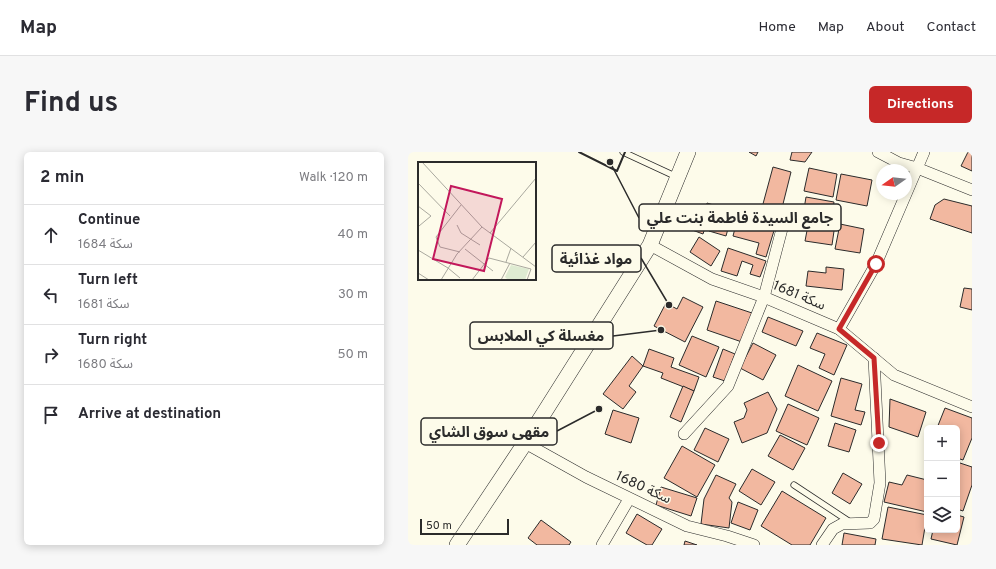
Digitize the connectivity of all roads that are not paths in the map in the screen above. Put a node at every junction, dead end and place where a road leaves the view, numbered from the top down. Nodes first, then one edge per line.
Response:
1 (623, 152) edge
2 (688, 152) edge
3 (878, 152) edge
4 (924, 152) edge
5 (917, 168) junction
6 (678, 178) junction
7 (972, 190) edge
8 (783, 225) dead end
9 (650, 245) junction
10 (764, 297) junction
11 (839, 329) junction
12 (874, 358) junction
13 (972, 407) edge
14 (684, 434) dead end
15 (525, 443) junction
16 (794, 485) dead end
17 (629, 499) junction
18 (852, 524) junction
19 (457, 545) edge
20 (602, 545) edge
21 (754, 545) edge
22 (822, 545) edge

1 - 6 lane
2 - 6 main road
3 - 5 street
4 - 5 street
5 - 7 street
5 - 11 street
6 - 9 main road
8 - 10 street
9 - 10 street, سكة 1681
9 - 15 main road
10 - 11 street, سكة 1681
10 - 14 street
11 - 12 street, سكة 1681
12 - 13 street, سكة 1681
12 - 18 street
15 - 17 street, سكة 1680
15 - 19 main road
16 - 18 lane
17 - 20 street
17 - 21 street, سكة 1680
18 - 22 street

